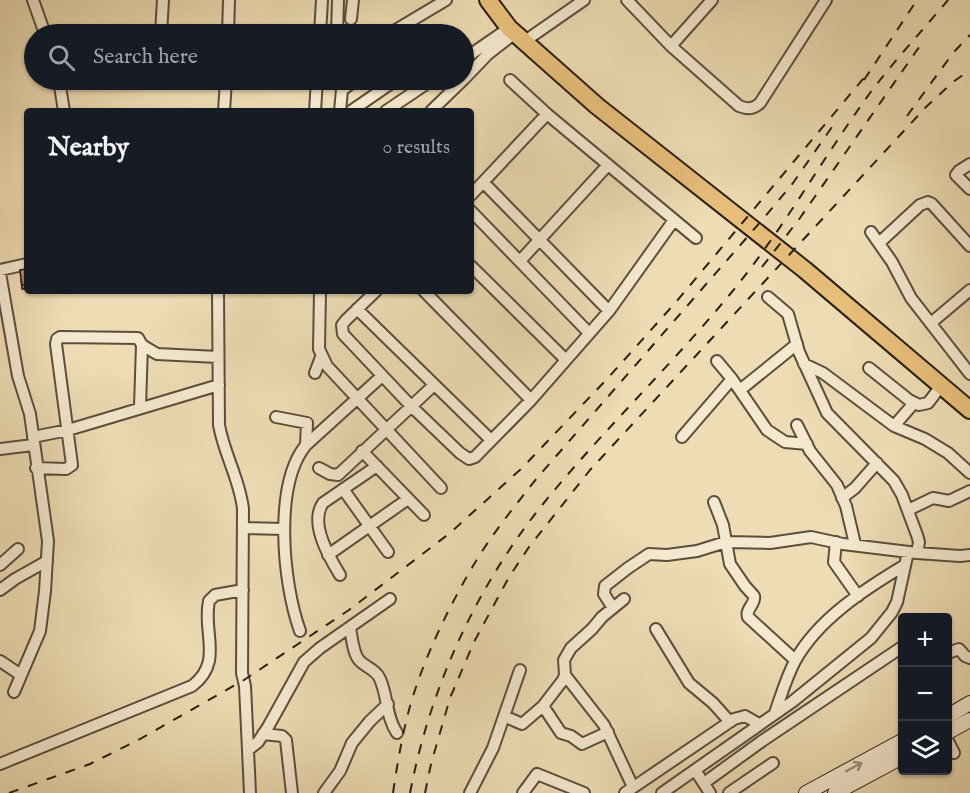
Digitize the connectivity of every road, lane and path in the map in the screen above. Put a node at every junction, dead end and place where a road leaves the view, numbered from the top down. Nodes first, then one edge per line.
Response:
1 (33, 0) edge
2 (163, 0) edge
3 (229, 0) edge
4 (322, 0) edge
5 (338, 0) edge
6 (353, 0) edge
7 (446, 0) edge
8 (488, 0) edge
9 (584, 0) edge
10 (627, 0) edge
11 (712, 0) edge
12 (826, 0) edge
13 (351, 19) dead end
14 (41, 24) edge
15 (162, 24) edge
16 (228, 24) edge
17 (321, 24) edge
18 (337, 24) edge
19 (406, 24) edge
20 (516, 34) junction
21 (671, 46) junction
22 (474, 53) edge
23 (474, 68) edge
24 (510, 80) dead end
25 (61, 90) edge
26 (225, 90) edge
27 (316, 90) edge
28 (342, 90) edge
29 (379, 90) edge
30 (417, 90) edge
31 (452, 90) edge
32 (64, 108) edge
33 (224, 108) edge
34 (315, 108) edge
35 (340, 108) edge
36 (355, 108) edge
37 (390, 108) edge
38 (434, 108) edge
39 (547, 114) junction
40 (970, 164) edge
41 (608, 165) junction
42 (484, 183) junction
43 (970, 189) edge
44 (474, 192) edge
45 (474, 214) edge
46 (674, 220) junction
47 (871, 232) dead end
48 (696, 238) dead end
49 (540, 239) junction
50 (879, 243) junction
51 (970, 246) edge
52 (520, 261) junction
53 (24, 265) edge
54 (474, 269) edge
55 (0, 272) edge
56 (970, 290) edge
57 (218, 294) edge
58 (320, 294) edge
59 (373, 294) edge
60 (427, 294) edge
61 (768, 297) dead end
62 (357, 309) junction
63 (609, 311) junction
64 (931, 323) junction
65 (342, 329) junction
66 (320, 330) junction
67 (589, 333) junction
68 (797, 344) junction
69 (142, 345) junction
70 (218, 357) junction
71 (321, 357) junction
72 (566, 360) junction
73 (717, 361) dead end
74 (804, 364) junction
75 (869, 368) dead end
76 (969, 371) edge
77 (315, 373) dead end
78 (382, 376) junction
79 (732, 379) junction
80 (219, 385) junction
81 (434, 385) junction
82 (941, 386) junction
83 (740, 390) junction
84 (359, 398) junction
85 (531, 400) junction
86 (914, 403) junction
87 (411, 406) junction
88 (140, 407) junction
89 (970, 410) edge
90 (276, 417) dead end
91 (797, 425) dead end
92 (894, 426) junction
93 (387, 429) junction
94 (68, 430) junction
95 (682, 437) dead end
96 (491, 440) junction
97 (33, 441) junction
98 (807, 444) junction
99 (306, 445) junction
100 (0, 449) edge
101 (362, 451) junction
102 (878, 463) junction
103 (376, 466) junction
104 (36, 468) junction
105 (319, 468) dead end
106 (970, 473) edge
107 (441, 488) dead end
108 (343, 489) junction
109 (970, 491) edge
110 (842, 498) junction
111 (408, 499) junction
112 (714, 502) dead end
113 (908, 510) junction
114 (424, 515) dead end
115 (369, 527) junction
116 (244, 528) junction
117 (284, 529) junction
118 (726, 542) junction
119 (836, 542) junction
120 (855, 544) junction
121 (18, 549) dead end
122 (388, 552) dead end
123 (913, 553) junction
124 (328, 555) junction
125 (970, 555) edge
126 (2, 558) edge
127 (47, 561) junction
128 (905, 565) junction
129 (340, 574) dead end
130 (0, 590) edge
131 (243, 590) junction
132 (858, 596) junction
133 (390, 599) dead end
134 (624, 599) dead end
135 (613, 608) junction
136 (350, 628) junction
137 (656, 629) dead end
138 (300, 632) dead end
139 (898, 649) edge
140 (952, 652) edge
141 (970, 658) edge
142 (795, 660) junction
143 (0, 661) edge
144 (520, 670) dead end
145 (21, 675) junction
146 (565, 675) junction
147 (14, 692) dead end
148 (970, 703) edge
149 (388, 704) junction
150 (543, 706) junction
151 (775, 713) junction
152 (952, 714) edge
153 (504, 716) junction
154 (970, 720) edge
155 (730, 722) junction
156 (759, 724) junction
157 (952, 730) edge
158 (608, 732) junction
159 (397, 733) dead end
160 (263, 734) junction
161 (898, 744) edge
162 (952, 749) edge
163 (248, 750) junction
164 (954, 753) dead end
165 (898, 760) edge
166 (773, 763) dead end
167 (0, 764) edge
168 (695, 770) junction
169 (707, 788) edge
170 (629, 790) edge
171 (250, 793) edge
172 (292, 793) edge
173 (324, 793) edge
174 (470, 793) edge
175 (523, 793) edge
176 (584, 793) edge
177 (662, 793) edge
178 (729, 793) edge
179 (806, 793) edge
180 (835, 793) edge

1 - 14 street
2 - 15 street
3 - 16 street
4 - 17 street
5 - 18 street
6 - 13 street
7 - 19 street
8 - 20 highway
9 - 20 street
10 - 21 street
11 - 21 street
12 - 21 street
20 - 22 street
20 - 23 street
20 - 82 highway
24 - 39 street
25 - 32 street
26 - 33 street
27 - 34 street
28 - 35 street
29 - 36 street
30 - 37 street
31 - 38 street
39 - 41 street
39 - 42 street
40 - 43 street
41 - 46 street
41 - 49 street
42 - 44 street
42 - 49 street
45 - 52 street
46 - 48 street
46 - 63 street
47 - 50 street
49 - 52 street
49 - 63 street
50 - 51 street
50 - 64 street
52 - 67 street
53 - 55 street
54 - 72 street
55 - 97 street
56 - 64 street
57 - 70 street
58 - 66 street
59 - 62 street
60 - 85 street
61 - 68 street
62 - 65 street
62 - 81 street
63 - 67 street
64 - 76 street
65 - 66 street
65 - 78 street
66 - 71 street
67 - 72 street
68 - 74 street
68 - 83 street
69 - 70 street
69 - 88 street
69 - 94 street
70 - 80 street
71 - 77 street
71 - 84 street
72 - 85 street
73 - 79 street
74 - 92 street
74 - 102 street
75 - 86 street
78 - 84 street
78 - 87 street
79 - 83 street
79 - 95 street
80 - 88 street
80 - 116 street
81 - 87 street
81 - 96 street
82 - 86 street
82 - 89 highway
83 - 98 street
84 - 93 street
84 - 99 street
85 - 96 street
86 - 92 street
87 - 93 street
87 - 96 street
88 - 94 street
90 - 99 street
91 - 98 street
92 - 106 street
93 - 101 street
93 - 107 street
94 - 97 street
94 - 104 street
97 - 100 street
97 - 104 street
98 - 110 street
99 - 117 street
101 - 103 street
101 - 105 street
102 - 110 street
102 - 113 street
103 - 108 street
103 - 111 street
104 - 127 street
108 - 115 street
108 - 124 street
109 - 113 street
110 - 120 street
111 - 114 street
111 - 115 street
112 - 118 street
113 - 123 street
115 - 122 street
115 - 124 street
116 - 117 street
116 - 131 street
117 - 138 street
118 - 119 street
118 - 135 street
118 - 142 street
119 - 120 street
119 - 132 street
120 - 123 street
121 - 126 street
123 - 125 street
123 - 128 street
124 - 129 street
127 - 130 street
127 - 145 street
128 - 132 street
128 - 151 street
131 - 163 street
131 - 167 street
132 - 142 street
133 - 136 street
134 - 135 street
135 - 146 street
136 - 149 street
136 - 160 street
137 - 155 street
139 - 169 street
140 - 141 street
142 - 151 street
143 - 145 street
144 - 153 street
145 - 147 street
146 - 150 street
146 - 158 street
148 - 152 main road
149 - 159 street
149 - 173 street
150 - 153 street
150 - 158 street
151 - 156 street
153 - 174 street
154 - 157 main road
155 - 156 street
155 - 170 street
156 - 168 street
158 - 170 street
160 - 163 street
160 - 172 street
179 -> 161 main road
162 - 164 street
163 - 171 street
165 - 180 main road
166 - 178 street
168 - 169 street
168 - 177 street
175 - 176 street

